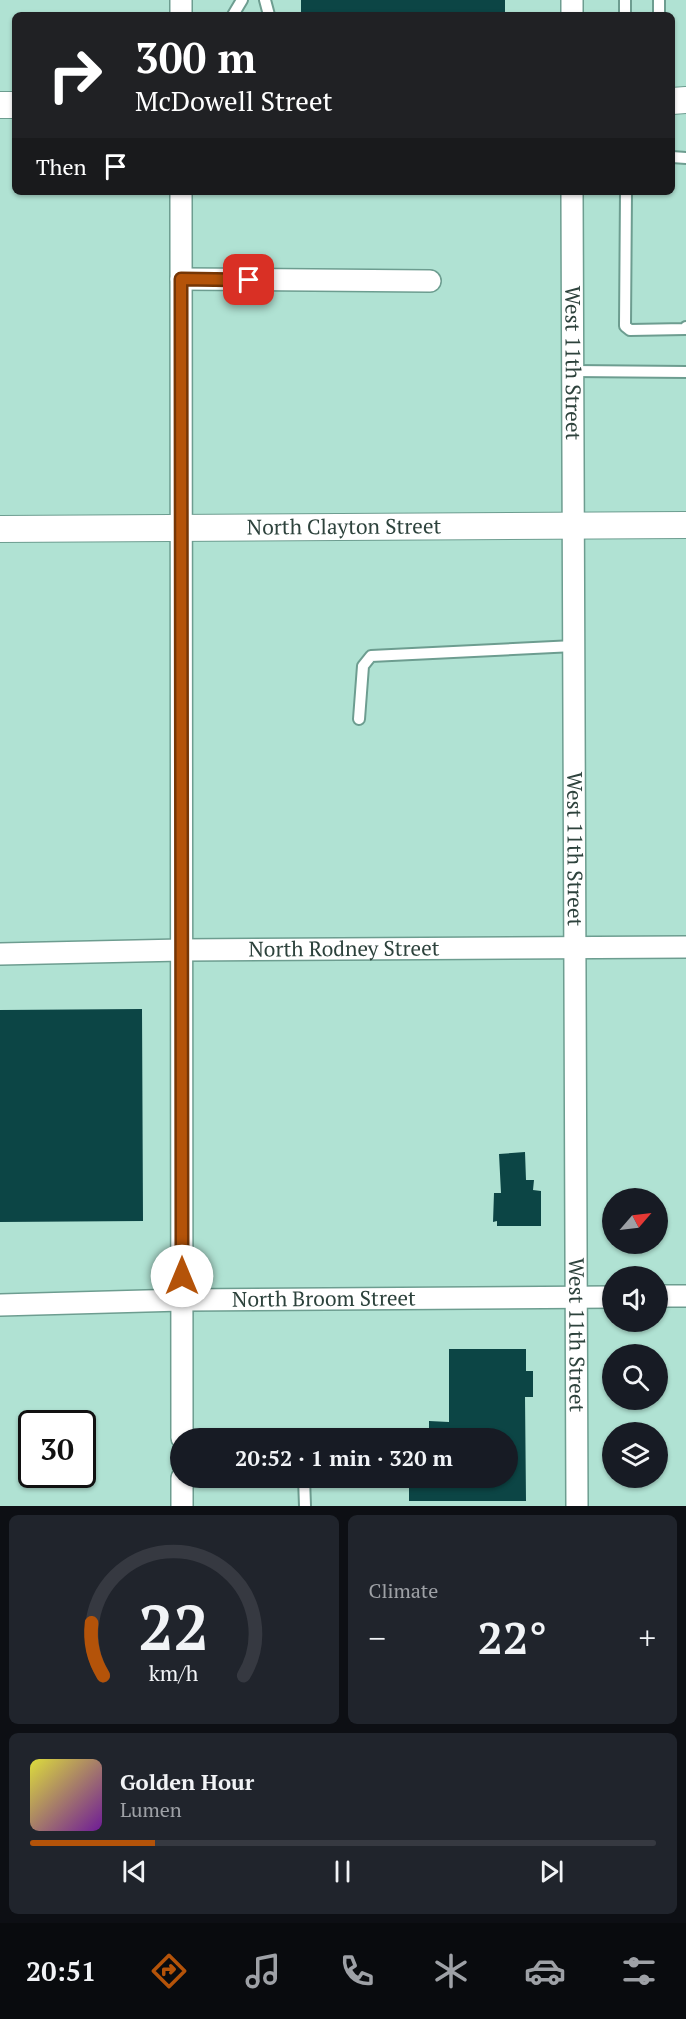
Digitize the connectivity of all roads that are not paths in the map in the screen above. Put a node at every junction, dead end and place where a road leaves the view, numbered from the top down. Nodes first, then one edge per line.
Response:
1 (181, 195) edge
2 (572, 195) edge
3 (626, 195) edge
4 (181, 279) junction
5 (430, 281) dead end
6 (686, 327) edge
7 (573, 371) junction
8 (686, 372) edge
9 (573, 525) junction
10 (686, 525) edge
11 (181, 528) junction
12 (0, 529) edge
13 (574, 646) junction
14 (359, 719) dead end
15 (686, 947) edge
16 (575, 948) junction
17 (181, 950) junction
18 (0, 954) edge
19 (668, 1296) edge
20 (686, 1296) edge
21 (576, 1297) junction
22 (602, 1297) edge
23 (182, 1300) junction
24 (0, 1305) edge
25 (182, 1428) edge
26 (182, 1488) edge
27 (304, 1488) edge
28 (182, 1506) edge
29 (305, 1506) edge
30 (576, 1506) edge

1 - 4 street
2 - 7 street, West 11th Street
3 - 6 lane
4 - 5 street
4 - 11 street
7 - 8 lane
7 - 9 street, West 11th Street
9 - 10 street, North Clayton Street
9 - 11 street, North Clayton Street
9 - 13 street, West 11th Street
11 - 12 street, North Clayton Street
11 - 17 street
13 - 14 lane
13 - 16 street, West 11th Street
15 - 16 street, North Rodney Street
16 - 17 street, North Rodney Street
16 - 21 street, West 11th Street
17 - 18 street, North Rodney Street
17 - 23 street
19 - 20 street
21 - 22 street, North Broom Street
21 - 23 street, North Broom Street
21 - 30 street, West 11th Street
23 - 24 street, North Broom Street
23 - 25 street
26 - 28 street
27 - 29 lane

